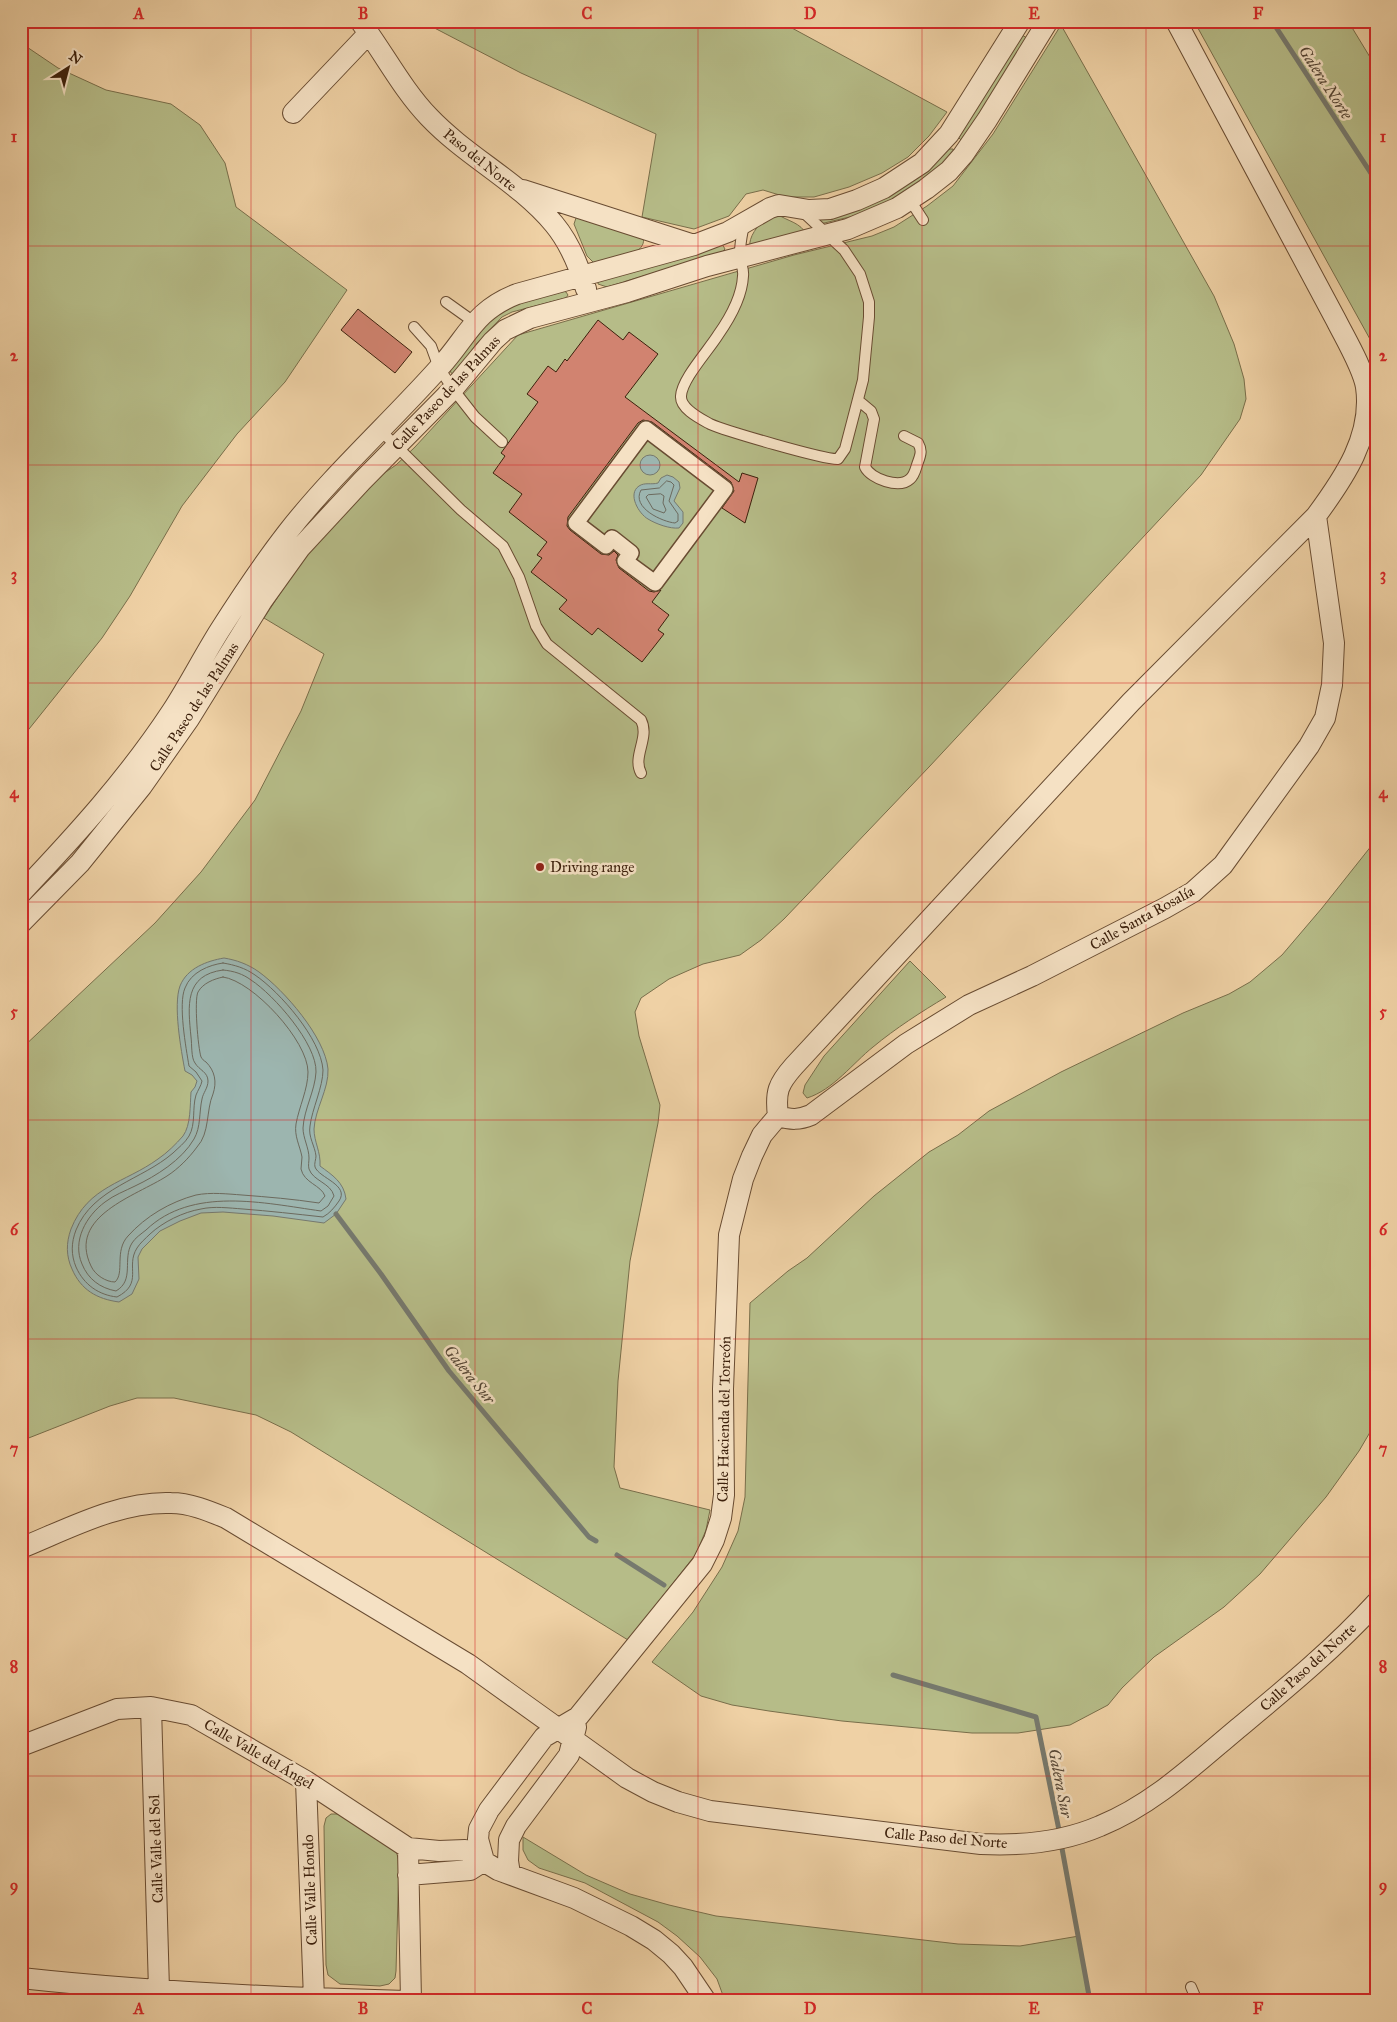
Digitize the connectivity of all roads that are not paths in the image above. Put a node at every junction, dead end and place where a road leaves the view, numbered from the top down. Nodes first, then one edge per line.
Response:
1 (1020, 21) edge
2 (1176, 21) edge
3 (1043, 23) edge
4 (365, 27) edge
5 (293, 113) dead end
6 (515, 187) junction
7 (910, 200) junction
8 (799, 208) junction
9 (923, 220) dead end
10 (744, 222) junction
11 (827, 234) junction
12 (694, 246) junction
13 (740, 258) junction
14 (582, 276) junction
15 (446, 302) dead end
16 (590, 302) junction
17 (474, 322) junction
18 (414, 327) dead end
19 (439, 368) junction
20 (453, 390) junction
21 (859, 401) junction
22 (379, 429) junction
23 (904, 436) dead end
24 (502, 442) dead end
25 (397, 446) junction
26 (725, 489) joint
27 (1316, 516) junction
28 (640, 773) dead end
29 (21, 893) edge
30 (21, 923) edge
31 (778, 1116) junction
32 (21, 1548) edge
33 (1376, 1603) edge
34 (151, 1707) junction
35 (566, 1734) junction
36 (21, 1746) edge
37 (306, 1780) junction
38 (408, 1848) junction
39 (484, 1861) junction
40 (510, 1874) junction
41 (408, 1875) junction
42 (21, 1978) edge
43 (1191, 1987) dead end
44 (159, 1990) junction
45 (314, 1999) junction
46 (406, 2001) edge
47 (411, 2001) edge
48 (706, 2001) edge
49 (1197, 2001) edge

1 - 8 street, Calle Paseo de las Palmas
2 - 27 street
3 - 7 street, Calle Paseo de las Palmas
4 - 5 street
4 - 6 street, Paso del Norte
6 - 12 street
6 - 14 street, Paso del Norte
7 - 9 lane
7 - 11 street, Calle Paseo de las Palmas
8 - 10 street, Calle Paseo de las Palmas
8 - 11 lane
10 - 12 street, Calle Paseo de las Palmas
10 - 13 lane
11 - 13 street, Calle Paseo de las Palmas
11 - 21 lane
12 - 14 street, Calle Paseo de las Palmas
13 - 16 street, Calle Paseo de las Palmas
13 - 21 lane
14 - 16 street, Paso del Norte
14 - 17 street, Calle Paseo de las Palmas
15 - 17 lane
16 - 20 street, Calle Paseo de las Palmas
17 - 19 street, Calle Paseo de las Palmas
18 - 19 lane
19 - 20 lane
19 - 22 street, Calle Paseo de las Palmas
20 - 24 lane
20 - 25 street, Calle Paseo de las Palmas
21 - 23 lane
22 - 25 lane
22 - 29 street, Calle Paseo de las Palmas
25 - 28 lane
25 - 30 street, Calle Paseo de las Palmas
26 - 26 street
27 - 31 street
27 - 31 street, Calle Santa Rosalía
31 - 35 street, Calle Hacienda del Torreón
32 - 35 street, Calle Paso del Norte
33 - 35 street, Calle Paso del Norte
34 - 36 street, Calle Valle del Ángel
34 - 37 street, Calle Valle del Ángel
34 - 44 street, Calle Valle del Sol
35 - 39 street
35 - 40 street, Calle Hacienda del Torreón
37 - 38 street, Calle Valle del Ángel
37 - 45 street, Calle Valle Hondo
38 - 39 street, Calle Valle del Ángel
38 - 41 street
39 - 40 street, Calle Valle del Ángel
39 - 41 street
40 - 48 street, Calle Valle del Ángel
41 - 47 street
42 - 44 street
43 - 49 lane
44 - 45 street
45 - 46 street

